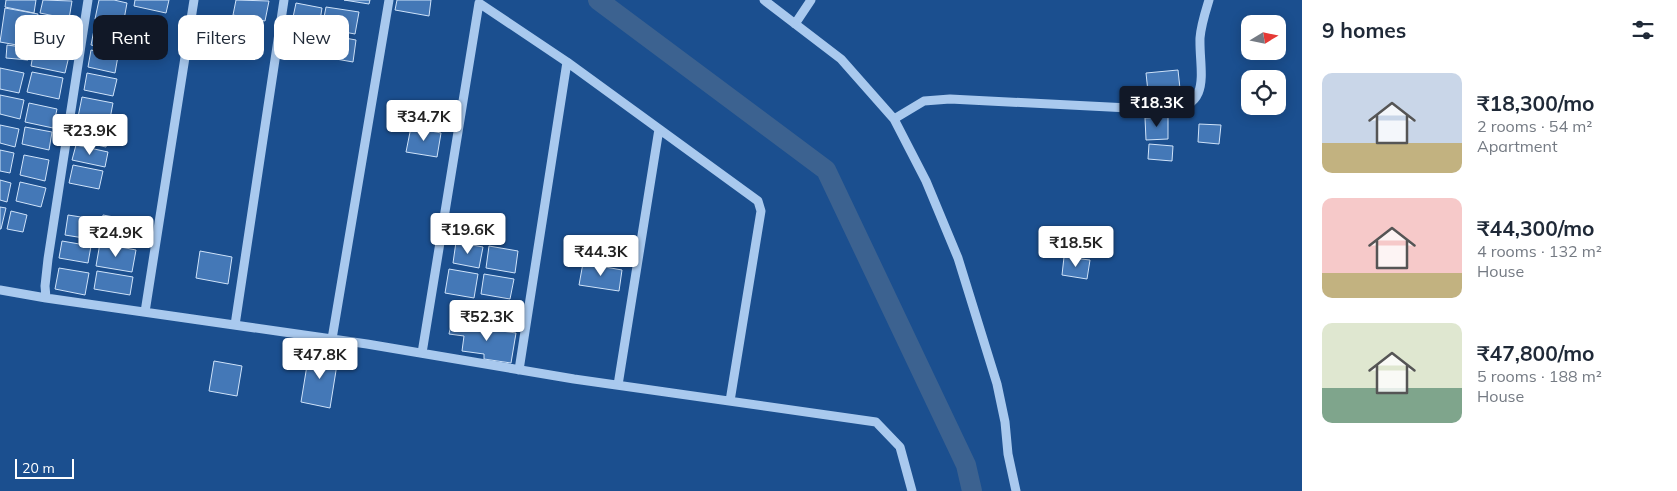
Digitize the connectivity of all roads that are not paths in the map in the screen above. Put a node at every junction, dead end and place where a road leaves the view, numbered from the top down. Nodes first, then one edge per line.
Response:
1 (88, 0) edge
2 (194, 0) edge
3 (284, 0) edge
4 (389, 0) edge
5 (764, 0) edge
6 (811, 0) edge
7 (1209, 0) edge
8 (476, 2) edge
9 (795, 24) junction
10 (567, 62) junction
11 (894, 119) junction
12 (658, 128) junction
13 (0, 290) edge
14 (46, 298) junction
15 (145, 312) junction
16 (235, 325) junction
17 (332, 339) junction
18 (422, 353) junction
19 (519, 370) junction
20 (618, 386) junction
21 (730, 401) junction
22 (912, 491) edge
23 (1016, 491) edge

1 - 14 street
2 - 15 street
3 - 16 street
4 - 17 street
5 - 9 street
6 - 9 street
7 - 11 street
8 - 10 street
8 - 18 street
9 - 11 street
10 - 12 street
10 - 19 street
11 - 23 street
12 - 20 street
12 - 21 street
13 - 14 street
14 - 15 street
15 - 16 street
16 - 17 street
17 - 18 street
18 - 19 street
19 - 20 street
20 - 21 street
21 - 22 street

